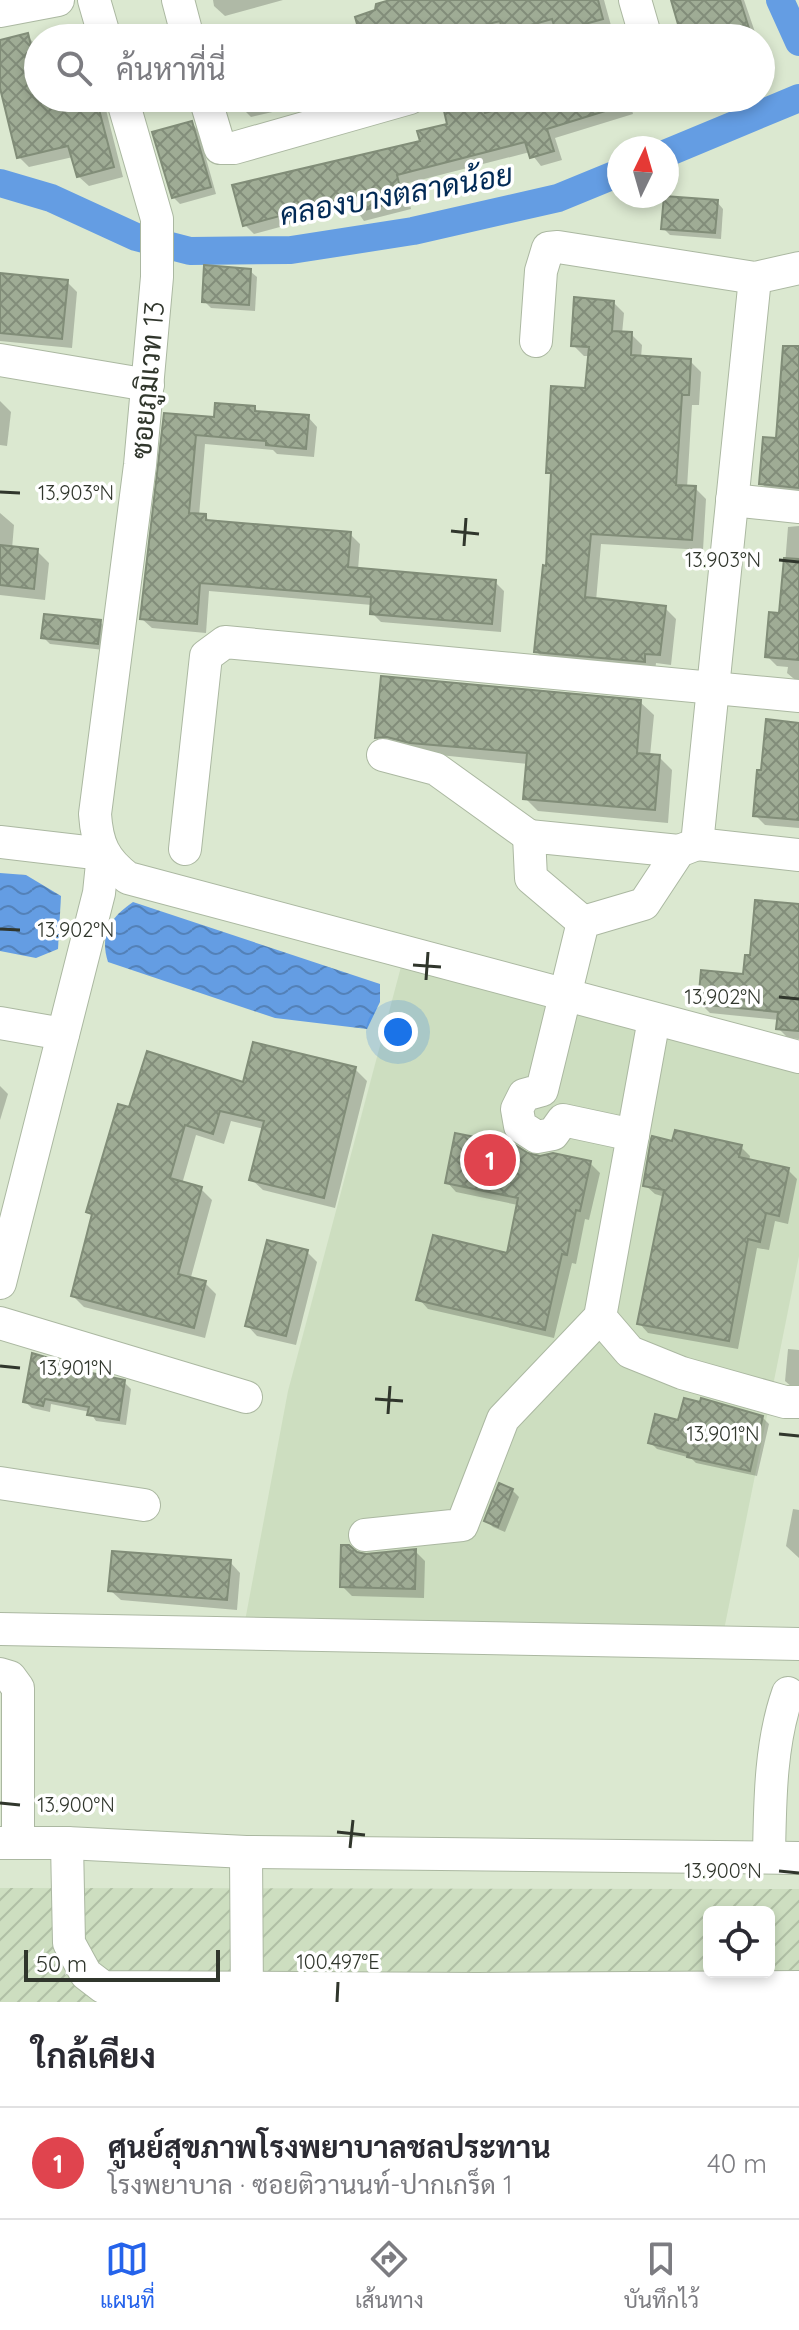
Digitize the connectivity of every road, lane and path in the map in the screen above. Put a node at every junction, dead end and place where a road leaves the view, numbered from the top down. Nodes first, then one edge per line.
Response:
1 (58, 0) edge
2 (94, 0) edge
3 (178, 0) edge
4 (635, 0) edge
5 (0, 11) edge
6 (101, 24) edge
7 (184, 24) edge
8 (636, 24) edge
9 (126, 112) edge
10 (209, 112) edge
11 (361, 112) edge
12 (799, 268) edge
13 (755, 278) junction
14 (536, 341) dead end
15 (0, 360) edge
16 (148, 385) junction
17 (732, 500) junction
18 (799, 507) edge
19 (713, 687) junction
20 (799, 696) edge
21 (383, 755) dead end
22 (529, 836) junction
23 (0, 842) edge
24 (688, 847) junction
25 (185, 849) dead end
26 (103, 854) junction
27 (799, 855) edge
28 (583, 922) junction
29 (565, 993) junction
30 (654, 1019) junction
31 (0, 1023) edge
32 (63, 1034) junction
33 (799, 1057) edge
34 (633, 1135) junction
35 (0, 1283) edge
36 (600, 1317) junction
37 (0, 1323) edge
38 (246, 1397) dead end
39 (799, 1402) edge
40 (0, 1483) edge
41 (144, 1505) dead end
42 (365, 1535) dead end
43 (0, 1629) edge
44 (799, 1644) edge
45 (0, 1674) edge
46 (788, 1693) dead end
47 (9, 1843) edge
48 (67, 1843) junction
49 (246, 1852) junction
50 (784, 1858) edge
51 (799, 1987) edge
52 (248, 1994) edge
53 (587, 1995) edge
54 (477, 1996) edge

1 - 5 street
2 - 6 street
3 - 7 street
4 - 8 street
9 - 16 street, ซอยภูมิเวท 13
10 - 11 street
12 - 13 street
13 - 14 street
13 - 17 street
15 - 16 street
16 - 26 street, ซอยภูมิเวท 13
17 - 18 street
17 - 19 street
19 - 20 street
19 - 24 street
19 - 25 street
21 - 22 street
22 - 24 street
22 - 28 street
23 - 26 street
24 - 27 street
24 - 28 street
26 - 29 street
26 - 32 street, ซอยภูมิเวท 13
28 - 29 street
29 - 30 street
29 - 34 street
30 - 33 street
30 - 34 street
31 - 32 street
32 - 35 street, ซอยภูมิเวท 13
34 - 36 street
36 - 39 street
36 - 42 street
37 - 38 street
40 - 41 street
43 - 44 street
45 - 47 street
46 - 50 street
47 - 48 street
48 - 49 street
48 - 52 street
49 - 50 street
49 - 52 street
51 - 53 street
52 - 54 street
53 - 54 street

